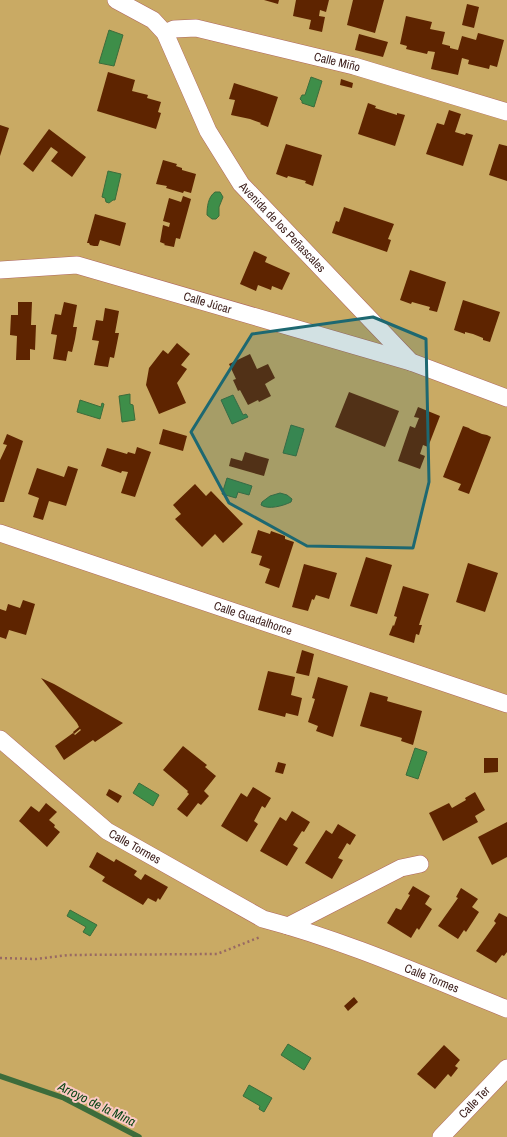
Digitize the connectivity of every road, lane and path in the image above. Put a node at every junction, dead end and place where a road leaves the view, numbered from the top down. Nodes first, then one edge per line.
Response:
1 (116, 0) edge
2 (165, 33) junction
3 (507, 112) edge
4 (0, 270) edge
5 (411, 362) junction
6 (507, 398) edge
7 (0, 532) edge
8 (507, 704) edge
9 (0, 738) edge
10 (420, 864) dead end
11 (288, 926) junction
12 (0, 958) edge
13 (507, 1009) edge
14 (507, 1068) edge
15 (441, 1137) edge

1 - 2 street, Avenida de los Peñascales
2 - 3 street, Calle Miño
2 - 5 street, Avenida de los Peñascales
4 - 5 street, Calle Júcar
5 - 6 street, Avenida de los Peñascales
7 - 8 street, Calle Guadalhorce
9 - 11 street, Calle Tormes
10 - 11 street
11 - 12 path
11 - 13 street, Calle Tormes
14 - 15 street, Calle Ter

